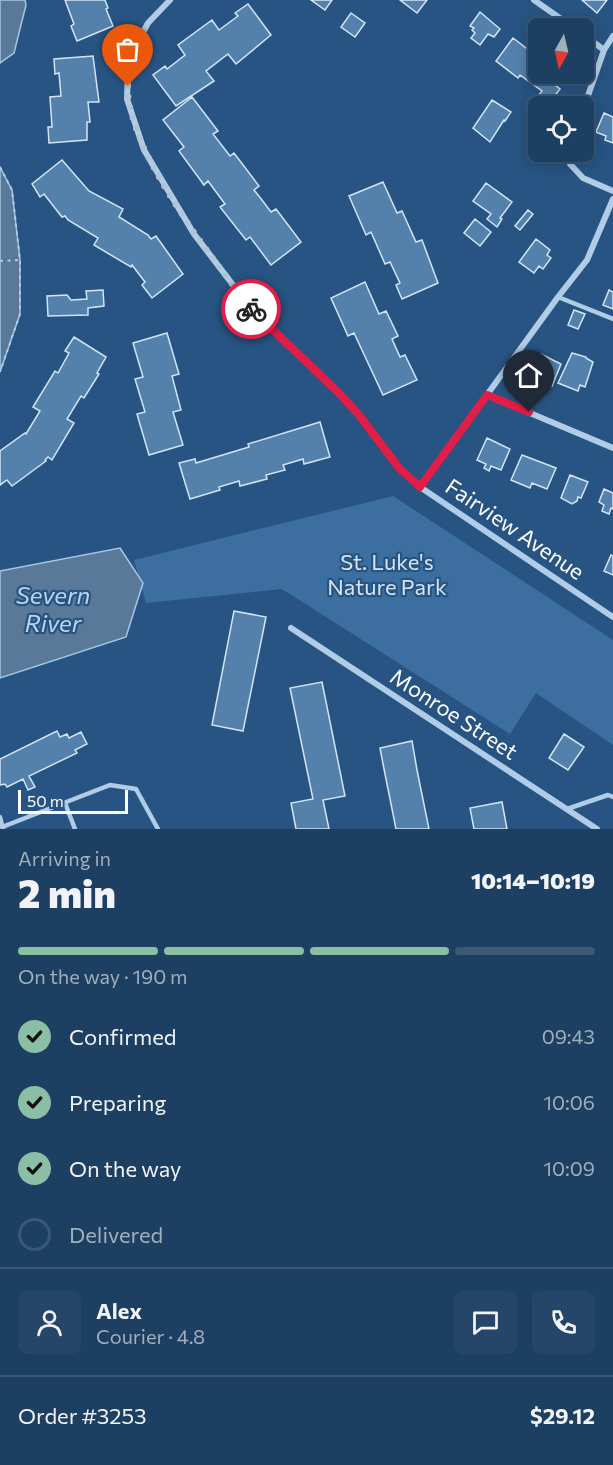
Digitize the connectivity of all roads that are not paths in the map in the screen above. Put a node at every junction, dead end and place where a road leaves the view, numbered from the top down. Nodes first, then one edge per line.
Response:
1 (170, 0) edge
2 (534, 0) edge
3 (560, 18) edge
4 (613, 36) edge
5 (594, 42) edge
6 (604, 50) junction
7 (588, 96) edge
8 (570, 162) edge
9 (613, 191) edge
10 (613, 200) edge
11 (558, 297) junction
12 (613, 319) edge
13 (487, 395) junction
14 (613, 448) edge
15 (420, 487) junction
16 (613, 617) edge
17 (291, 628) dead end
18 (613, 797) edge
19 (64, 803) junction
20 (567, 809) junction
21 (0, 817) edge
22 (3, 828) edge
23 (75, 829) edge
24 (158, 829) edge
25 (597, 829) edge

1 - 15 street, Fairview Avenue
2 - 3 street
4 - 6 street
5 - 6 street
6 - 7 street
8 - 9 street
10 - 11 street
11 - 12 lane
11 - 13 street
13 - 14 street
13 - 15 street
15 - 16 street, Fairview Avenue
17 - 20 street, Monroe Street
18 - 20 lane
19 - 22 lane
19 - 23 lane
19 - 24 lane
20 - 25 street, Monroe Street
21 - 22 lane

